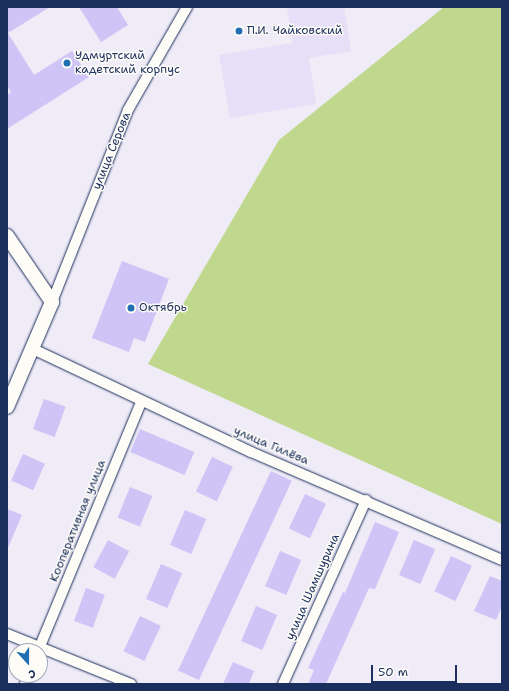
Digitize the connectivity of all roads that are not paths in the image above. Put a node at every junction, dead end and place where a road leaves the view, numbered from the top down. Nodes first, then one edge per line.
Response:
1 (187, 7) edge
2 (7, 236) edge
3 (52, 302) junction
4 (33, 349) junction
5 (141, 402) junction
6 (7, 407) edge
7 (366, 500) junction
8 (502, 560) edge
9 (7, 634) edge
10 (26, 643) edge
11 (41, 643) edge
12 (48, 652) edge
13 (131, 684) edge
14 (283, 684) edge

1 - 3 street, улица Серова
2 - 3 main road
3 - 4 main road, улица Серова
4 - 5 street, улица Гилёва
4 - 6 main road, улица Серова
5 - 7 street, улица Гилёва
5 - 11 street, Кооперативная улица
7 - 8 street, улица Гилёва
7 - 14 street, улица Шамшурина
9 - 10 street
12 - 13 street

